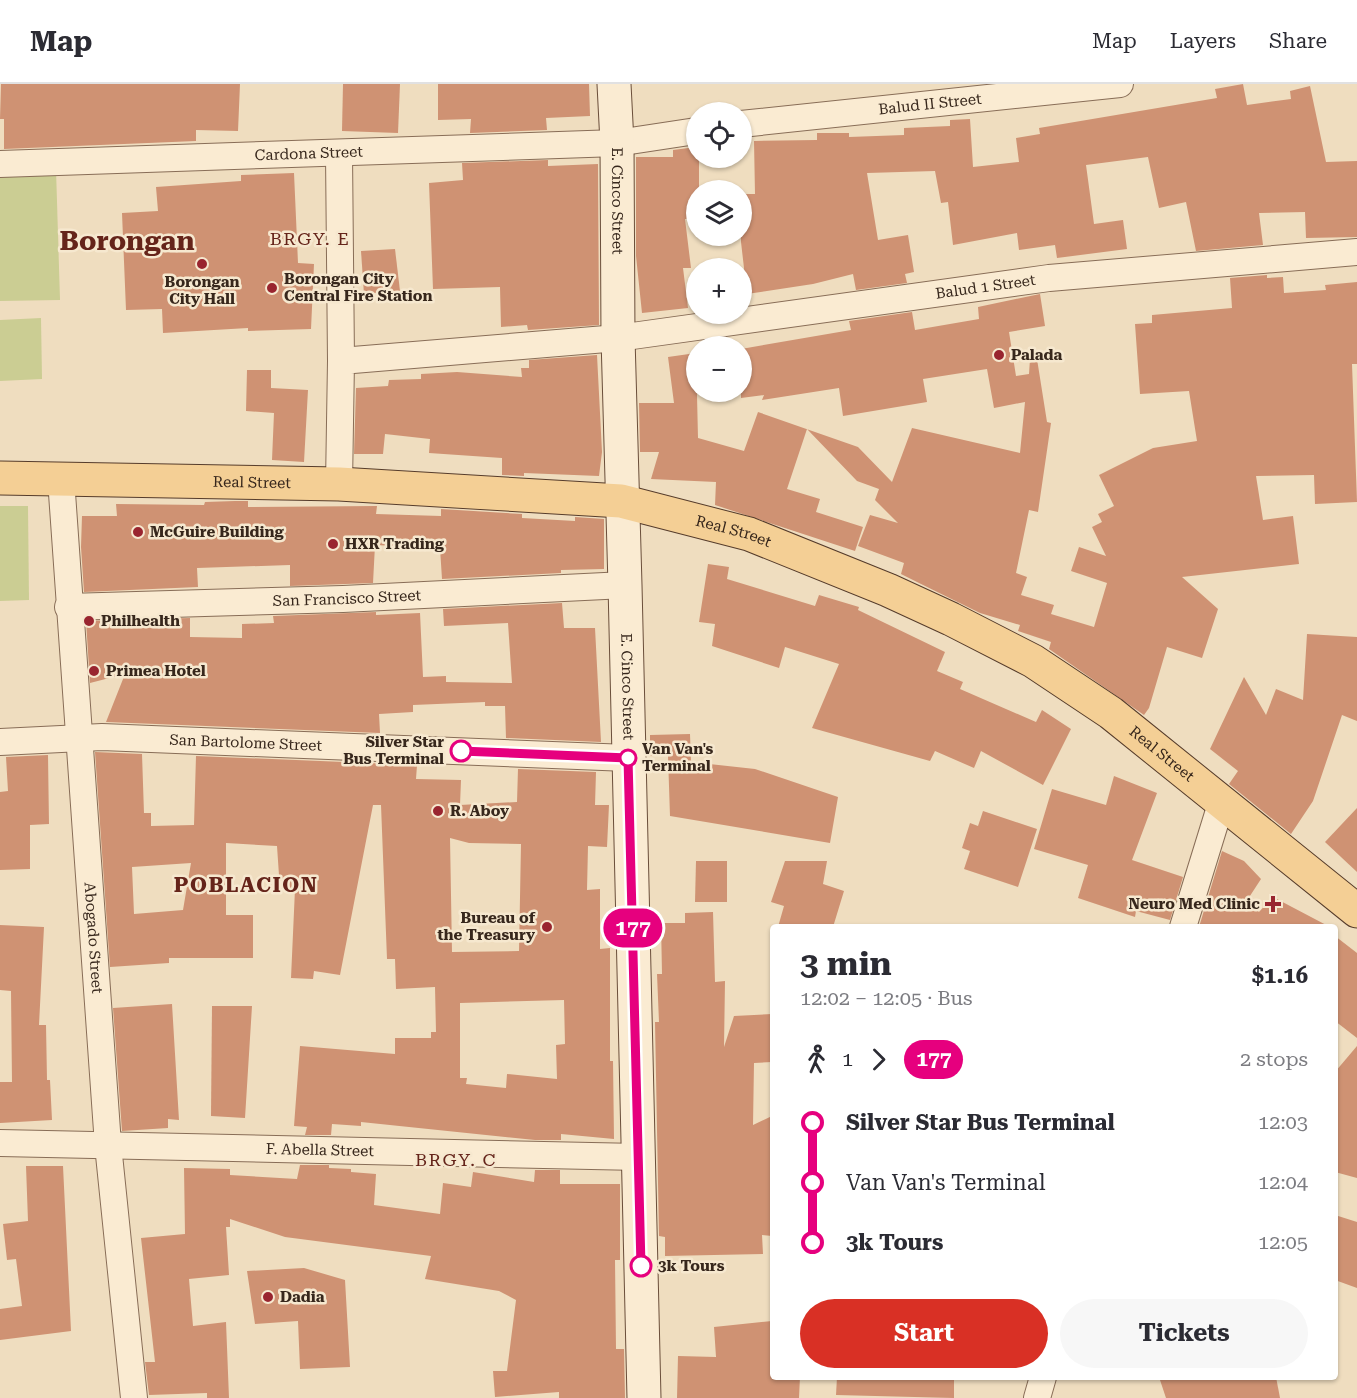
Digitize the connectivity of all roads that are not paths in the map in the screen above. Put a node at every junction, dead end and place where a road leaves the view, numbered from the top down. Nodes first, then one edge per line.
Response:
1 (614, 84) edge
2 (1120, 84) edge
3 (752, 123) edge
4 (686, 133) edge
5 (617, 143) junction
6 (339, 154) junction
7 (0, 164) edge
8 (1357, 252) edge
9 (618, 338) junction
10 (341, 362) junction
11 (0, 478) edge
12 (61, 479) junction
13 (339, 484) junction
14 (621, 501) junction
15 (625, 585) junction
16 (68, 607) junction
17 (79, 737) junction
18 (0, 742) edge
19 (628, 758) junction
20 (1221, 804) junction
21 (1357, 911) edge
22 (1184, 924) edge
23 (0, 1143) edge
24 (108, 1145) junction
25 (639, 1156) junction
26 (1042, 1380) edge
27 (134, 1398) edge
28 (644, 1398) edge
29 (1037, 1398) edge

1 - 5 street, E. Cinco Street
2 - 3 street, Balud II Street
4 - 5 street
5 - 6 street, Cardona Street
5 - 9 street, E. Cinco Street
6 - 7 street, Cardona Street
6 - 10 street
8 - 9 street, Balud 1 Street
9 - 10 street, Balud 1 Street
9 - 14 street, E. Cinco Street
10 - 13 street
11 - 12 main road, Real Street
12 - 13 main road, Real Street
12 - 16 street, Abogado Street
13 - 14 main road, Real Street
14 - 15 street, E. Cinco Street
14 - 20 main road, Real Street
15 - 16 street, San Francisco Street
15 - 19 street, E. Cinco Street
16 - 17 street, Abogado Street
17 - 18 street, San Bartolome Street
17 - 19 street, San Bartolome Street
17 - 24 street, Abogado Street
19 - 25 street, E. Cinco Street
20 - 21 main road, Real Street
20 - 22 street
23 - 24 street, F. Abella Street
24 - 25 street, F. Abella Street
24 - 27 street, Abogado Street
25 - 28 street, E. Cinco Street
26 - 29 street

